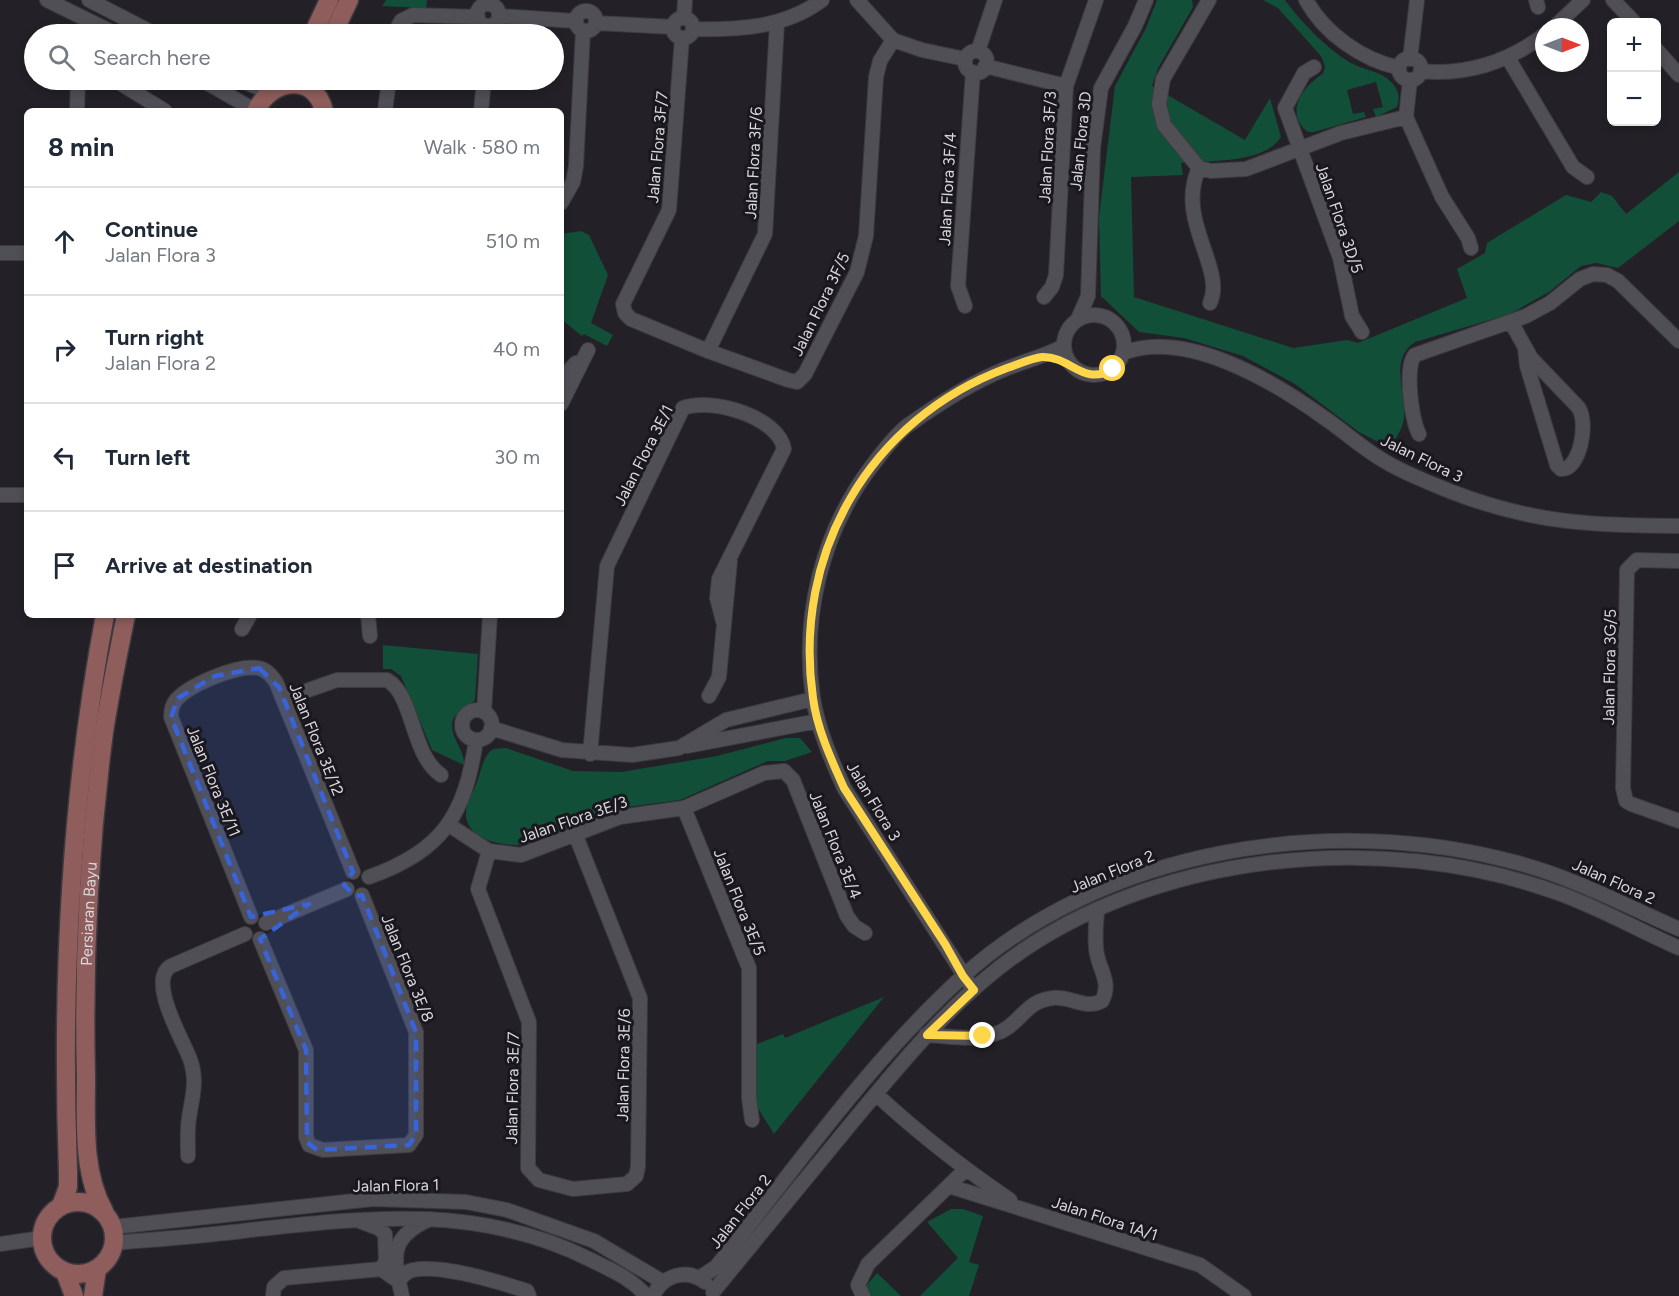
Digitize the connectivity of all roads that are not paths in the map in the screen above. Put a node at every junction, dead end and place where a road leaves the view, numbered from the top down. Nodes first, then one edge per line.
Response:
1 (47, 0) edge
2 (89, 0) edge
3 (329, 0) edge
4 (349, 0) edge
5 (685, 0) edge
6 (822, 0) edge
7 (857, 0) edge
8 (995, 0) edge
9 (1096, 0) edge
10 (1146, 0) edge
11 (1209, 0) edge
12 (1306, 0) edge
13 (1417, 0) edge
14 (1583, 0) edge
15 (1613, 0) edge
16 (489, 2) edge
17 (586, 5) edge
18 (499, 16) junction
19 (684, 18) junction
20 (1564, 18) edge
21 (1630, 18) edge
22 (777, 22) junction
23 (596, 23) junction
24 (96, 24) edge
25 (136, 24) edge
26 (318, 24) edge
27 (338, 24) edge
28 (399, 24) edge
29 (471, 24) edge
30 (484, 24) edge
31 (494, 24) edge
32 (563, 24) edge
33 (564, 24) edge
34 (579, 26) junction
35 (673, 27) junction
36 (693, 29) junction
37 (682, 38) junction
38 (893, 40) junction
39 (1535, 41) edge
40 (978, 51) junction
41 (1661, 54) edge
42 (1508, 58) junction
43 (965, 59) junction
44 (1405, 63) junction
45 (1314, 67) dead end
46 (979, 69) junction
47 (1679, 75) edge
48 (1415, 76) junction
49 (1066, 86) junction
50 (78, 90) edge
51 (131, 90) edge
52 (219, 90) edge
53 (263, 90) edge
54 (272, 90) edge
55 (388, 90) edge
56 (483, 90) edge
57 (268, 92) junction
58 (77, 108) edge
59 (160, 108) edge
60 (251, 108) edge
61 (258, 108) edge
62 (385, 108) edge
63 (481, 108) edge
64 (1406, 117) junction
65 (1298, 148) junction
66 (1199, 168) junction
67 (1587, 177) dead end
68 (564, 198) edge
69 (1471, 248) dead end
70 (0, 253) edge
71 (24, 253) edge
72 (1088, 296) junction
73 (1044, 297) dead end
74 (1210, 303) dead end
75 (965, 306) dead end
76 (1098, 315) junction
77 (1078, 319) junction
78 (1511, 322) junction
79 (1362, 332) dead end
80 (1122, 334) junction
81 (1679, 341) edge
82 (1064, 346) junction
83 (1140, 346) junction
84 (1525, 349) junction
85 (708, 351) junction
86 (1123, 353) junction
87 (1042, 357) junction
88 (1071, 364) junction
89 (564, 376) edge
90 (564, 398) edge
91 (1419, 434) dead end
92 (0, 495) edge
93 (24, 495) edge
94 (1679, 526) edge
95 (1679, 561) edge
96 (105, 618) edge
97 (125, 618) edge
98 (248, 618) edge
99 (368, 618) edge
100 (490, 618) edge
101 (242, 629) dead end
102 (370, 636) dead end
103 (215, 676) joint
104 (709, 696) dead end
105 (283, 699) junction
106 (813, 699) junction
107 (484, 712) junction
108 (818, 721) junction
109 (491, 728) junction
110 (476, 740) junction
111 (678, 747) junction
112 (590, 753) junction
113 (779, 770) joint
114 (441, 775) dead end
115 (684, 808) junction
116 (1679, 821) edge
117 (449, 825) junction
118 (576, 836) junction
119 (489, 851) junction
120 (353, 872) junction
121 (369, 877) junction
122 (347, 889) junction
123 (362, 895) junction
124 (1097, 911) junction
125 (250, 917) junction
126 (266, 923) junction
127 (1679, 929) edge
128 (865, 933) dead end
129 (245, 934) junction
130 (260, 939) junction
131 (1679, 948) edge
132 (963, 976) junction
133 (974, 990) junction
134 (927, 1035) junction
135 (876, 1094) junction
136 (752, 1120) dead end
137 (188, 1156) dead end
138 (965, 1170) junction
139 (949, 1186) junction
140 (582, 1189) joint
141 (61, 1206) junction
142 (1024, 1209) junction
143 (432, 1218) junction
144 (352, 1219) junction
145 (110, 1227) junction
146 (42, 1238) junction
147 (0, 1244) edge
148 (97, 1269) junction
149 (381, 1269) junction
150 (65, 1272) junction
151 (699, 1278) junction
152 (399, 1281) junction
153 (663, 1282) junction
154 (714, 1294) edge
155 (74, 1296) edge
156 (93, 1296) edge
157 (273, 1296) edge
158 (402, 1296) edge
159 (529, 1296) edge
160 (646, 1296) edge
161 (653, 1296) edge
162 (863, 1296) edge
163 (1244, 1296) edge

1 - 24 street
2 - 25 street
3 - 26 main road
4 - 27 main road
5 - 19 street
6 - 22 street
7 - 38 street
8 - 40 street
9 - 49 street, Jalan Flora 3F/3
10 - 72 street, Jalan Flora 3D
11 - 66 street
12 - 44 street
13 - 44 street
14 - 20 street
15 - 21 street
16 - 18 street
16 - 30 street
17 - 23 street
17 - 34 street
18 - 31 street
18 - 32 street
19 - 35 street
19 - 36 street
22 - 36 street
22 - 85 street, Jalan Flora 3F/6
23 - 34 street
23 - 35 street
28 - 29 street
33 - 34 street
34 - 68 street
35 - 37 street
36 - 37 street
37 - 85 street, Jalan Flora 3F/7
38 - 43 street
38 - 85 street, Jalan Flora 3F/5
39 - 42 street
40 - 43 street
40 - 46 street
41 - 47 street
42 - 48 street
42 - 67 street
43 - 46 street
44 - 48 street
44 - 48 street
45 - 65 street, Jalan Flora 3D/5
46 - 49 street
46 - 75 street, Jalan Flora 3F/4
48 - 64 street
49 - 73 street, Jalan Flora 3F/3
50 - 58 street
51 - 59 street
52 - 60 street
53 - 57 street
54 - 57 main road
55 - 62 street
56 - 63 street
57 - 61 main road
64 - 65 street
64 - 69 street
65 - 66 street
65 - 79 street, Jalan Flora 3D/5
66 - 74 street
70 - 71 street
72 - 76 street, Jalan Flora 3D
72 - 77 street, Jalan Flora 3D
76 - 77 street
76 - 80 street
77 - 82 street
78 - 81 street
78 - 84 street
78 - 91 street
80 - 83 street
80 - 86 street
82 - 87 street, Jalan Flora 3
82 - 88 street
83 - 86 street, Jalan Flora 3
83 - 94 street, Jalan Flora 3
84 - 84 street
86 - 88 street, Jalan Flora 3
87 - 88 street, Jalan Flora 3
87 - 106 street, Jalan Flora 3
89 - 90 street
92 - 93 street
95 - 116 street, Jalan Flora 3G/5
96 - 141 main road, Persiaran Bayu
97 - 145 main road, Persiaran Bayu
98 - 101 street
99 - 102 street
100 - 107 street
103 - 105 street, Jalan Flora 3E/12
103 - 125 street, Jalan Flora 3E/11
104 - 112 street, Jalan Flora 3E/1
105 - 114 street
105 - 120 street, Jalan Flora 3E/12
106 - 108 street, Jalan Flora 3
106 - 111 street
107 - 109 street
107 - 110 street
108 - 111 street
108 - 132 street, Jalan Flora 3
109 - 110 street
109 - 112 street
110 - 117 street
111 - 112 street
113 - 115 street, Jalan Flora 3E/3
113 - 128 street, Jalan Flora 3E/4
115 - 118 street, Jalan Flora 3E/3
115 - 136 street, Jalan Flora 3E/5
117 - 119 street, Jalan Flora 3E/3
117 - 121 street
118 - 119 street, Jalan Flora 3E/3
118 - 140 street, Jalan Flora 3E/6
119 - 140 street, Jalan Flora 3E/7
120 - 121 street
120 - 122 street
121 - 123 street
122 - 123 street
122 - 126 street
123 - 130 street, Jalan Flora 3E/8
124 - 131 street, Jalan Flora 2
124 - 133 street, Jalan Flora 2
124 - 134 street
125 - 126 street
125 - 129 street
126 - 130 street
127 - 132 street, Jalan Flora 2
129 - 130 street
129 - 137 street
132 - 133 street, Jalan Flora 3
132 - 151 street, Jalan Flora 2
133 - 134 street, Jalan Flora 2
134 - 135 street, Jalan Flora 2
135 - 138 street
135 - 154 street, Jalan Flora 2
138 - 139 street
138 - 142 street
139 - 142 street, Jalan Flora 1A/1
139 - 162 street
141 - 145 main road
141 - 146 main road, Persiaran Bayu
142 - 163 street, Jalan Flora 1A/1
143 - 144 street, Jalan Flora 1
143 - 152 street
143 - 160 street, Jalan Flora 1
144 - 145 street, Jalan Flora 1
144 - 149 street
145 - 148 main road
145 - 153 street, Jalan Flora 1
146 - 147 street
146 - 150 main road
148 - 150 main road
148 - 156 main road
149 - 152 street
149 - 157 street
150 - 155 main road
151 - 153 street
151 - 154 street
152 - 158 street
152 - 159 street
153 - 161 street

